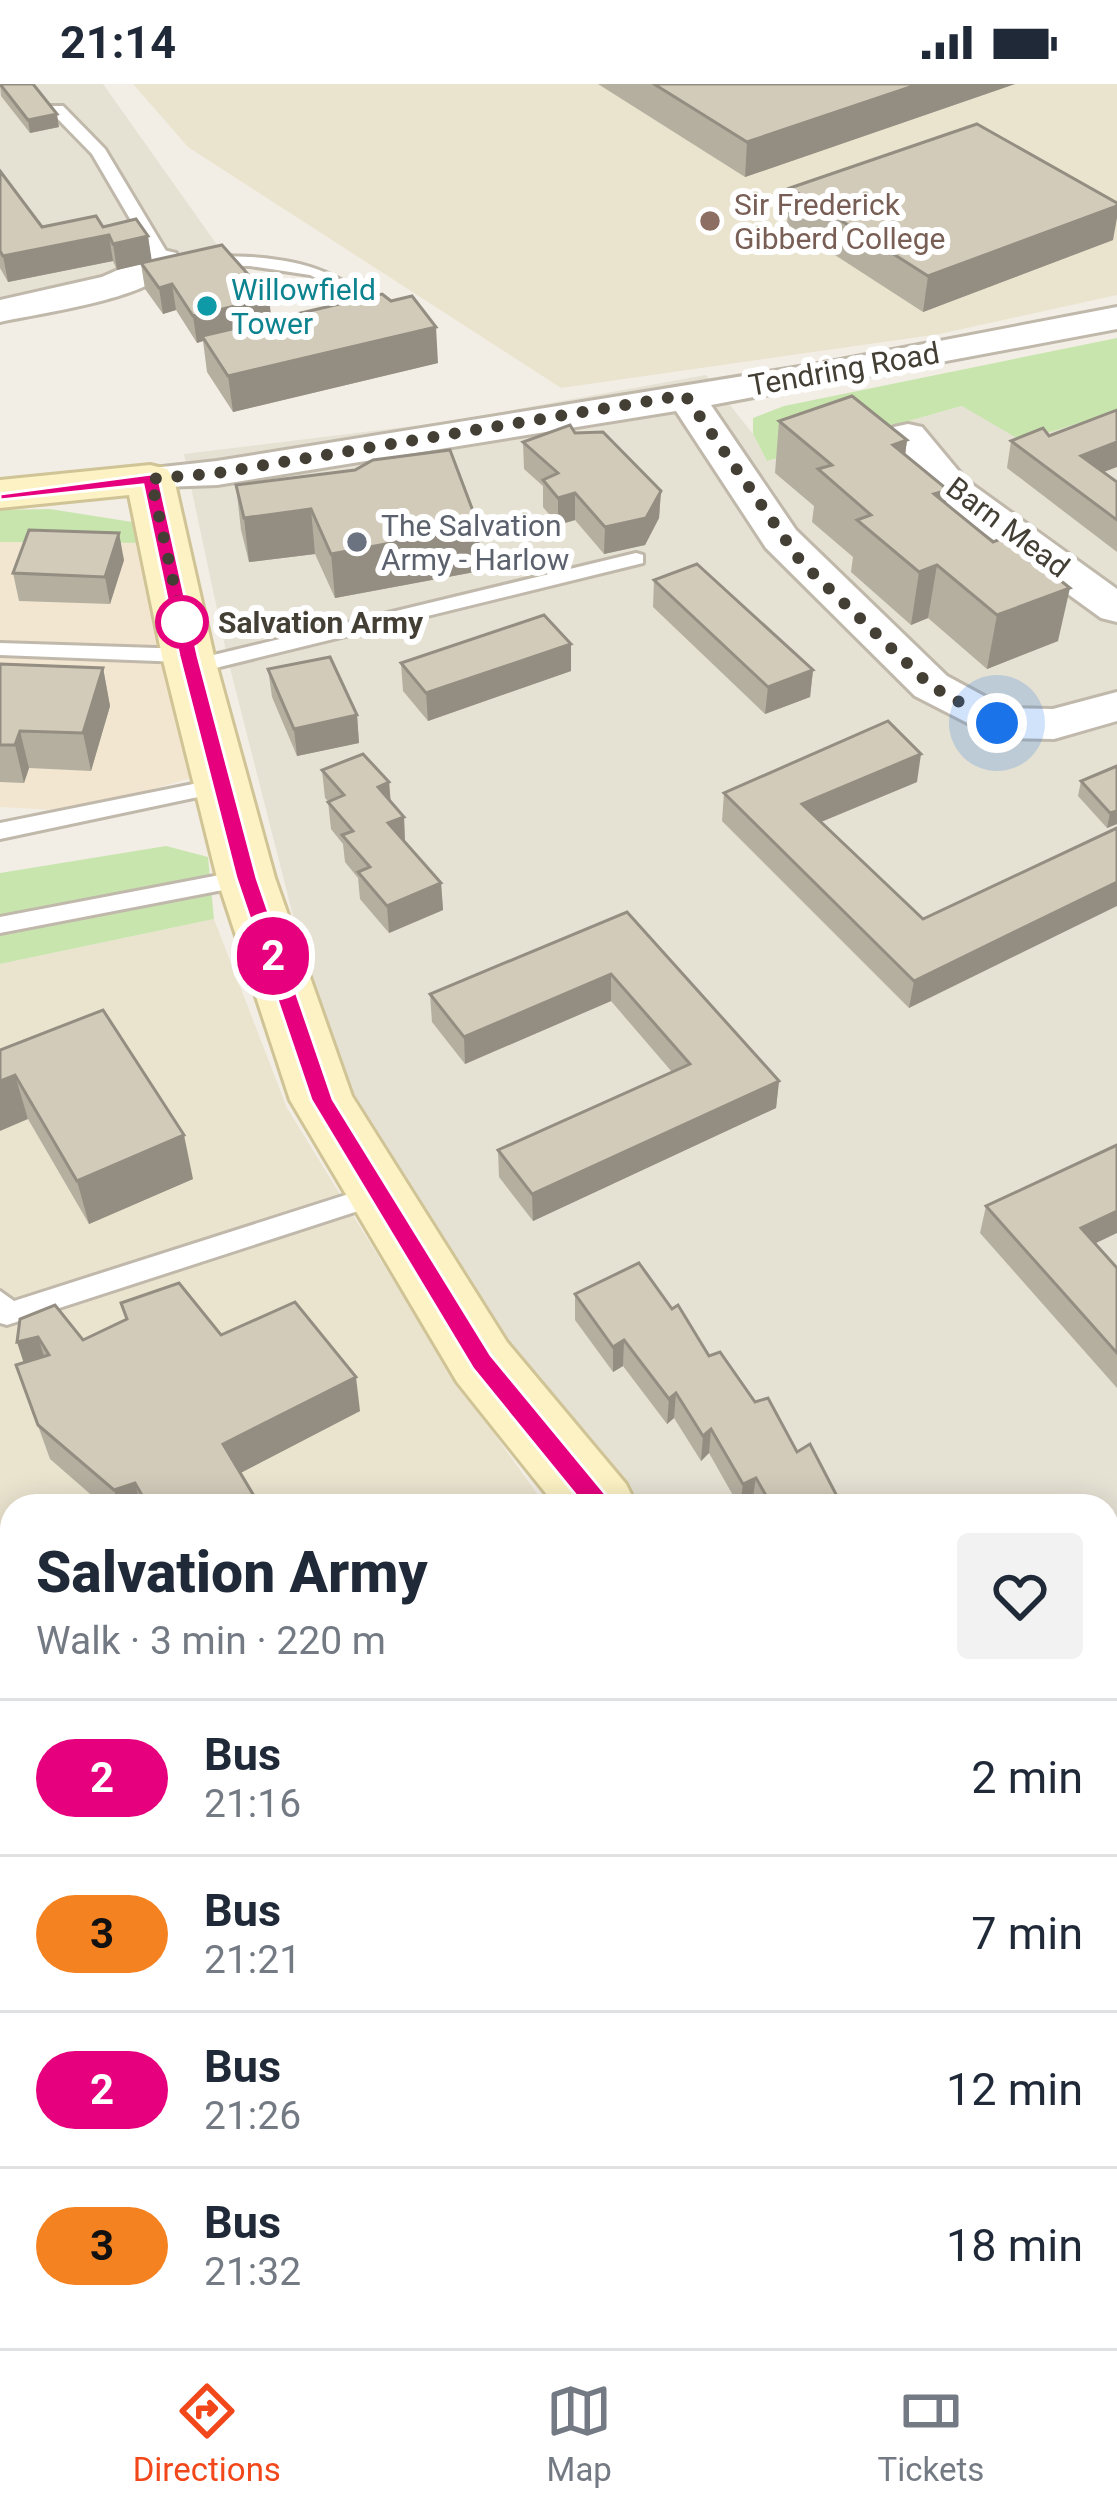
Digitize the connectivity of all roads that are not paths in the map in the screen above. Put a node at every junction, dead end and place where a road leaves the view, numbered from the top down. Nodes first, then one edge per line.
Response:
1 (57, 109) edge
2 (163, 261) junction
3 (0, 311) edge
4 (1117, 318) edge
5 (390, 326) edge
6 (685, 395) junction
7 (908, 436) edge
8 (151, 479) junction
9 (0, 494) edge
10 (636, 560) dead end
11 (1117, 609) edge
12 (0, 649) edge
13 (190, 662) junction
14 (1117, 706) edge
15 (223, 785) junction
16 (0, 831) edge
17 (247, 878) junction
18 (0, 925) edge
19 (380, 1194) junction
20 (0, 1302) edge
21 (590, 1494) edge

1 - 2 lane
2 - 3 street
2 - 5 lane
4 - 6 street, Tendring Road
6 - 8 street, Tendring Road
6 - 14 street
7 - 11 street, Barn Mead
8 - 9 street, Tendring Road
8 - 13 street
10 - 13 lane
12 - 13 lane
13 - 15 street
15 - 16 lane
15 - 17 street
17 - 18 lane
17 - 19 street
19 - 20 lane
19 - 21 street

